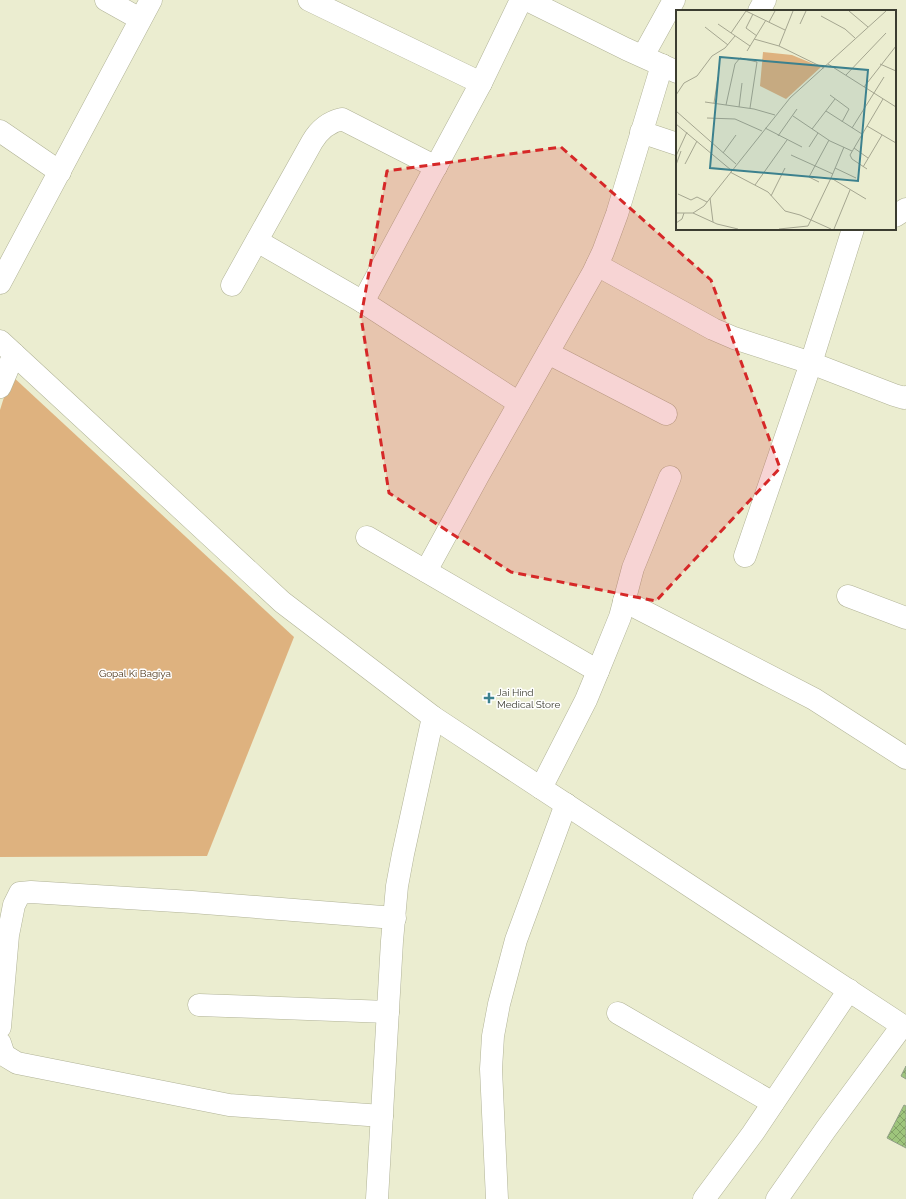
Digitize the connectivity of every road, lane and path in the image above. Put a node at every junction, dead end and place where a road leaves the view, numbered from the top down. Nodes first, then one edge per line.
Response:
1 (106, 0) edge
2 (150, 0) edge
3 (309, 0) edge
4 (520, 0) edge
5 (527, 0) edge
6 (674, 0) edge
7 (765, 0) edge
8 (760, 10) edge
9 (140, 19) junction
10 (661, 64) edge
11 (481, 83) junction
12 (0, 131) edge
13 (641, 132) junction
14 (676, 144) edge
15 (436, 167) junction
16 (60, 172) junction
17 (853, 230) edge
18 (257, 241) junction
19 (597, 265) junction
20 (0, 283) edge
21 (232, 285) dead end
22 (363, 302) junction
23 (7, 348) edge
24 (548, 353) junction
25 (811, 363) junction
26 (0, 387) edge
27 (906, 397) edge
28 (519, 403) junction
29 (666, 414) dead end
30 (670, 476) dead end
31 (367, 537) dead end
32 (745, 556) dead end
33 (426, 572) junction
34 (848, 596) dead end
35 (624, 601) junction
36 (906, 618) edge
37 (598, 671) junction
38 (433, 717) junction
39 (906, 758) edge
40 (541, 788) junction
41 (566, 804) junction
42 (395, 918) junction
43 (849, 990) junction
44 (199, 1005) dead end
45 (388, 1012) junction
46 (618, 1013) dead end
47 (0, 1027) edge
48 (904, 1027) edge
49 (0, 1044) edge
50 (773, 1103) junction
51 (382, 1116) junction
52 (377, 1199) edge
53 (497, 1199) edge
54 (704, 1199) edge
55 (777, 1199) edge

1 - 9 street
2 - 9 street
3 - 11 street
4 - 11 street
5 - 10 street
6 - 10 street
7 - 8 street
9 - 16 street
10 - 13 street
11 - 15 street
12 - 16 street
13 - 14 street
13 - 19 street
15 - 18 street
15 - 22 street
16 - 20 street
17 - 25 street
18 - 21 street
18 - 22 street
19 - 24 street
19 - 25 street
22 - 28 street
23 - 26 street
23 - 38 street
24 - 28 street
24 - 29 street
25 - 27 street
25 - 32 street
28 - 33 street
30 - 35 street
31 - 33 street
33 - 37 street
34 - 36 street
35 - 37 street
35 - 39 street
37 - 40 street
38 - 40 street
38 - 42 street
40 - 41 street
41 - 43 street
41 - 53 street
42 - 45 street
42 - 47 street
43 - 48 street
43 - 50 street
44 - 45 street
45 - 51 street
46 - 50 street
48 - 55 street
49 - 51 street
50 - 54 street
51 - 52 street

